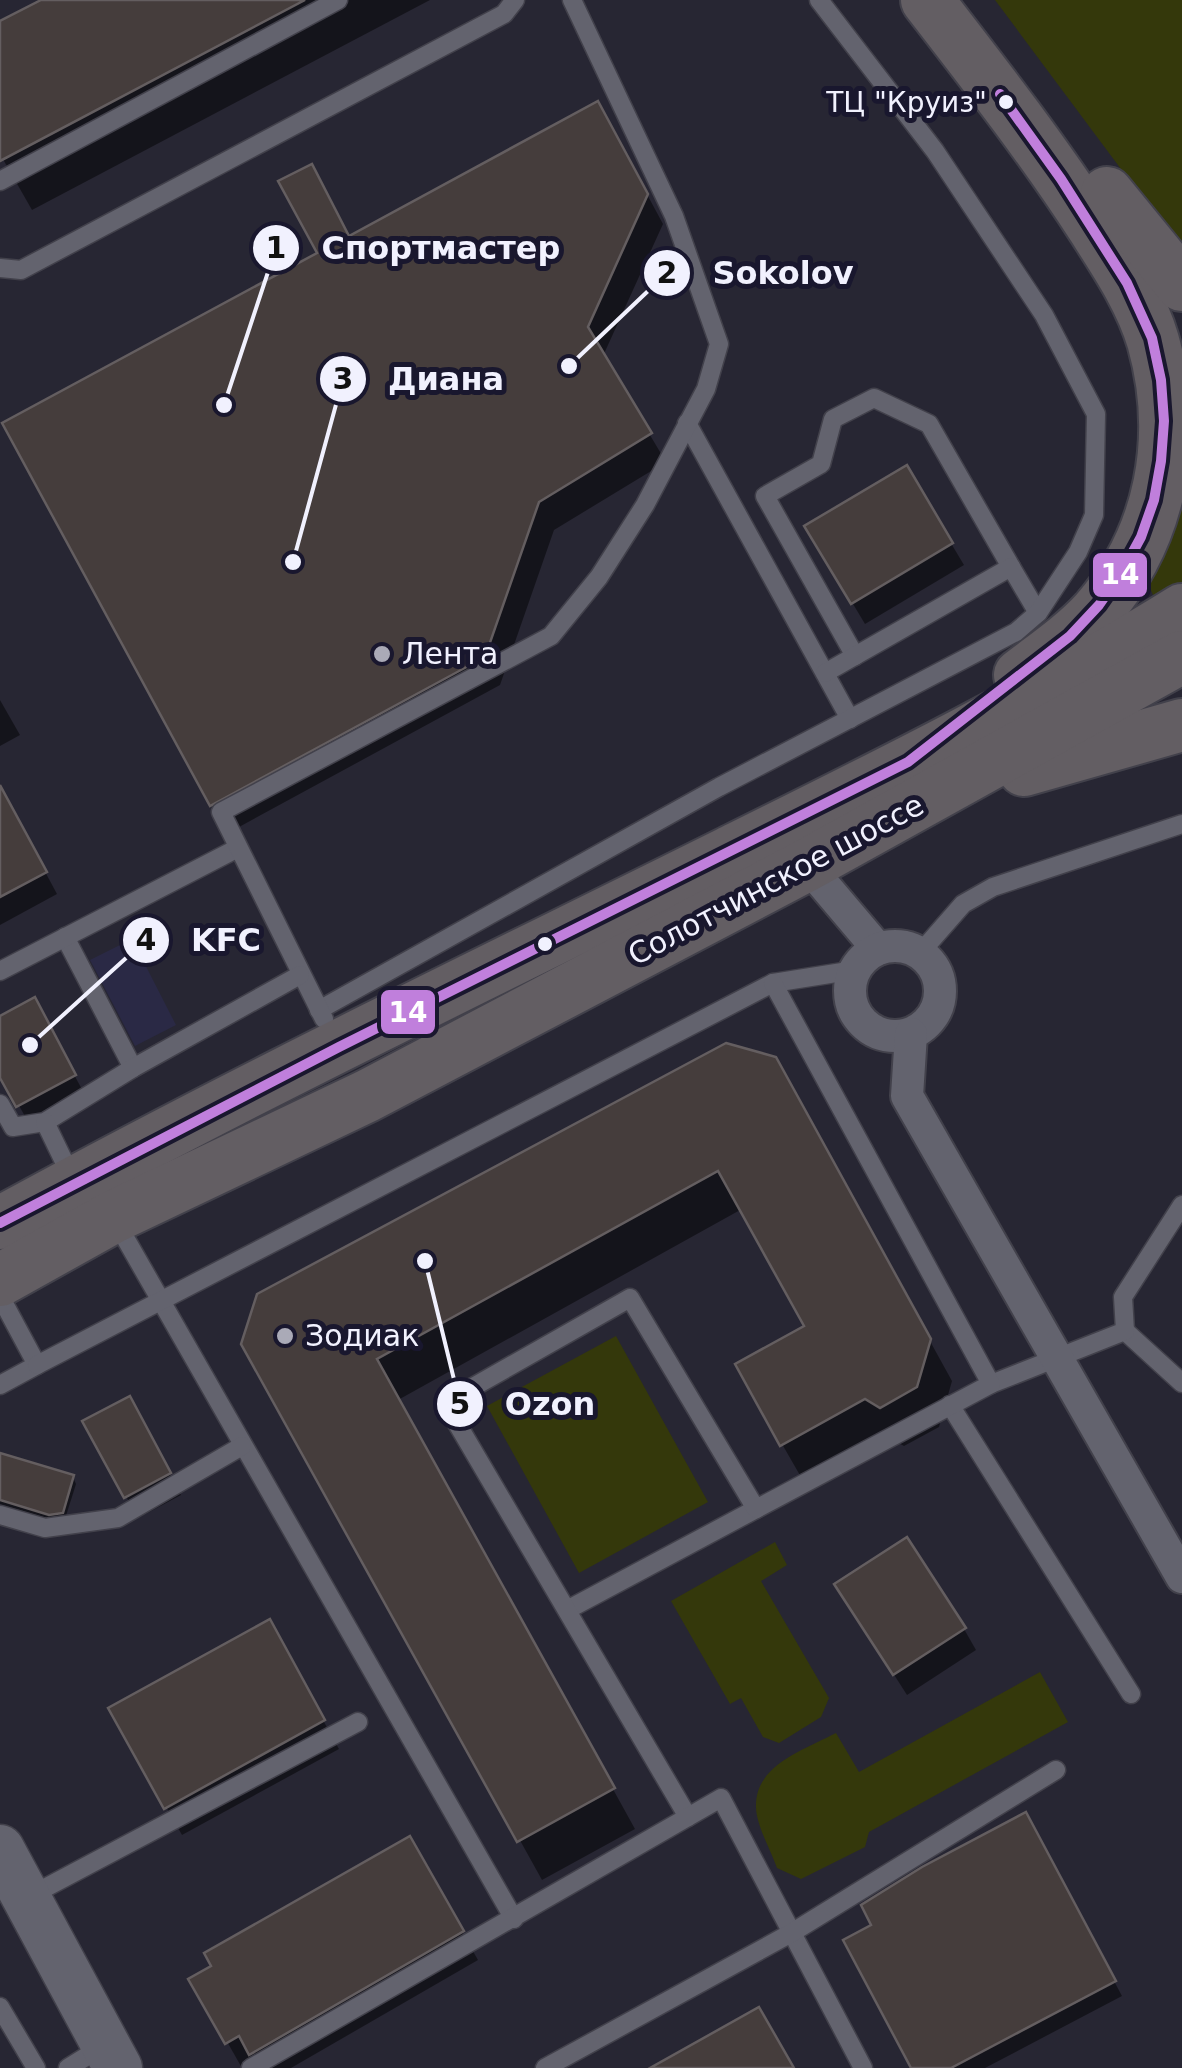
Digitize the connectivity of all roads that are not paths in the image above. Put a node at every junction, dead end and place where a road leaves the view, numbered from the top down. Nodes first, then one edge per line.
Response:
1 (338, 0) edge
2 (515, 0) edge
3 (572, 0) edge
4 (818, 0) edge
5 (928, 0) edge
6 (958, 0) edge
7 (0, 182) edge
8 (0, 268) edge
9 (1182, 285) edge
10 (688, 422) junction
11 (1011, 566) junction
12 (1182, 610) edge
13 (1038, 613) junction
14 (856, 656) junction
15 (1182, 657) edge
16 (825, 673) junction
17 (850, 719) junction
18 (1182, 725) edge
19 (920, 780) junction
20 (1182, 824) edge
21 (238, 848) junction
22 (806, 865) junction
23 (66, 937) junction
24 (921, 952) junction
25 (866, 959) junction
26 (0, 972) edge
27 (300, 975) junction
28 (774, 983) junction
29 (329, 1028) junction
30 (912, 1034) junction
31 (132, 1068) junction
32 (366, 1096) junction
33 (0, 1104) edge
34 (44, 1122) junction
35 (74, 1182) junction
36 (1182, 1206) edge
37 (113, 1217) junction
38 (0, 1223) edge
39 (0, 1280) edge
40 (0, 1296) edge
41 (158, 1301) junction
42 (1125, 1331) junction
43 (1056, 1358) junction
44 (37, 1365) junction
45 (1182, 1382) edge
46 (991, 1384) junction
47 (0, 1385) edge
48 (950, 1404) junction
49 (242, 1446) junction
50 (756, 1509) junction
51 (0, 1515) edge
52 (1182, 1577) edge
53 (567, 1610) junction
54 (1131, 1694) dead end
55 (358, 1722) dead end
56 (1056, 1770) dead end
57 (688, 1817) junction
58 (0, 1848) edge
59 (27, 1897) junction
60 (514, 1919) junction
61 (794, 1932) junction
62 (0, 2007) edge
63 (97, 2060) edge
64 (36, 2068) edge
65 (252, 2068) edge
66 (544, 2068) edge
67 (863, 2068) edge

1 - 7 lane
2 - 8 lane
3 - 10 lane
4 - 13 lane
5 - 19 main road
6 - 9 main road
10 - 16 lane
10 - 21 lane
11 - 13 lane
11 - 14 lane
11 - 14 lane
12 - 19 main road, Солотчинское шоссе
13 - 17 lane
14 - 16 lane
15 - 19 main road, Солотчинское шоссе
16 - 17 lane
17 - 29 lane
18 - 19 main road
19 - 22 main road, Солотчинское шоссе
19 - 29 main road, Солотчинское шоссе
20 - 24 lane
21 - 23 lane
21 - 27 lane
22 - 25 street
22 - 32 main road, Солотчинское шоссе
23 - 26 lane
23 - 31 lane
24 - 25 street
24 - 30 street
25 - 28 lane
25 - 30 street
27 - 29 lane
27 - 31 lane
28 - 41 lane
28 - 46 lane
29 - 32 street
29 - 35 main road, Солотчинское шоссе
30 - 43 street
31 - 34 lane
32 - 37 main road, Солотчинское шоссе
33 - 34 lane
34 - 35 lane
35 - 38 main road, Солотчинское шоссе
36 - 42 lane
37 - 39 main road, Солотчинское шоссе
37 - 41 lane
40 - 44 lane
41 - 44 lane
41 - 49 lane
42 - 43 lane
42 - 45 lane
43 - 46 lane
43 - 52 street
44 - 47 lane
46 - 48 lane
48 - 50 lane
48 - 54 lane
49 - 51 lane
49 - 60 lane
50 - 53 lane
50 - 53 lane
53 - 57 lane
55 - 59 lane
56 - 61 lane
57 - 60 lane
57 - 61 lane
58 - 59 street
59 - 63 street
60 - 65 lane
61 - 66 lane
61 - 67 lane
62 - 64 lane

